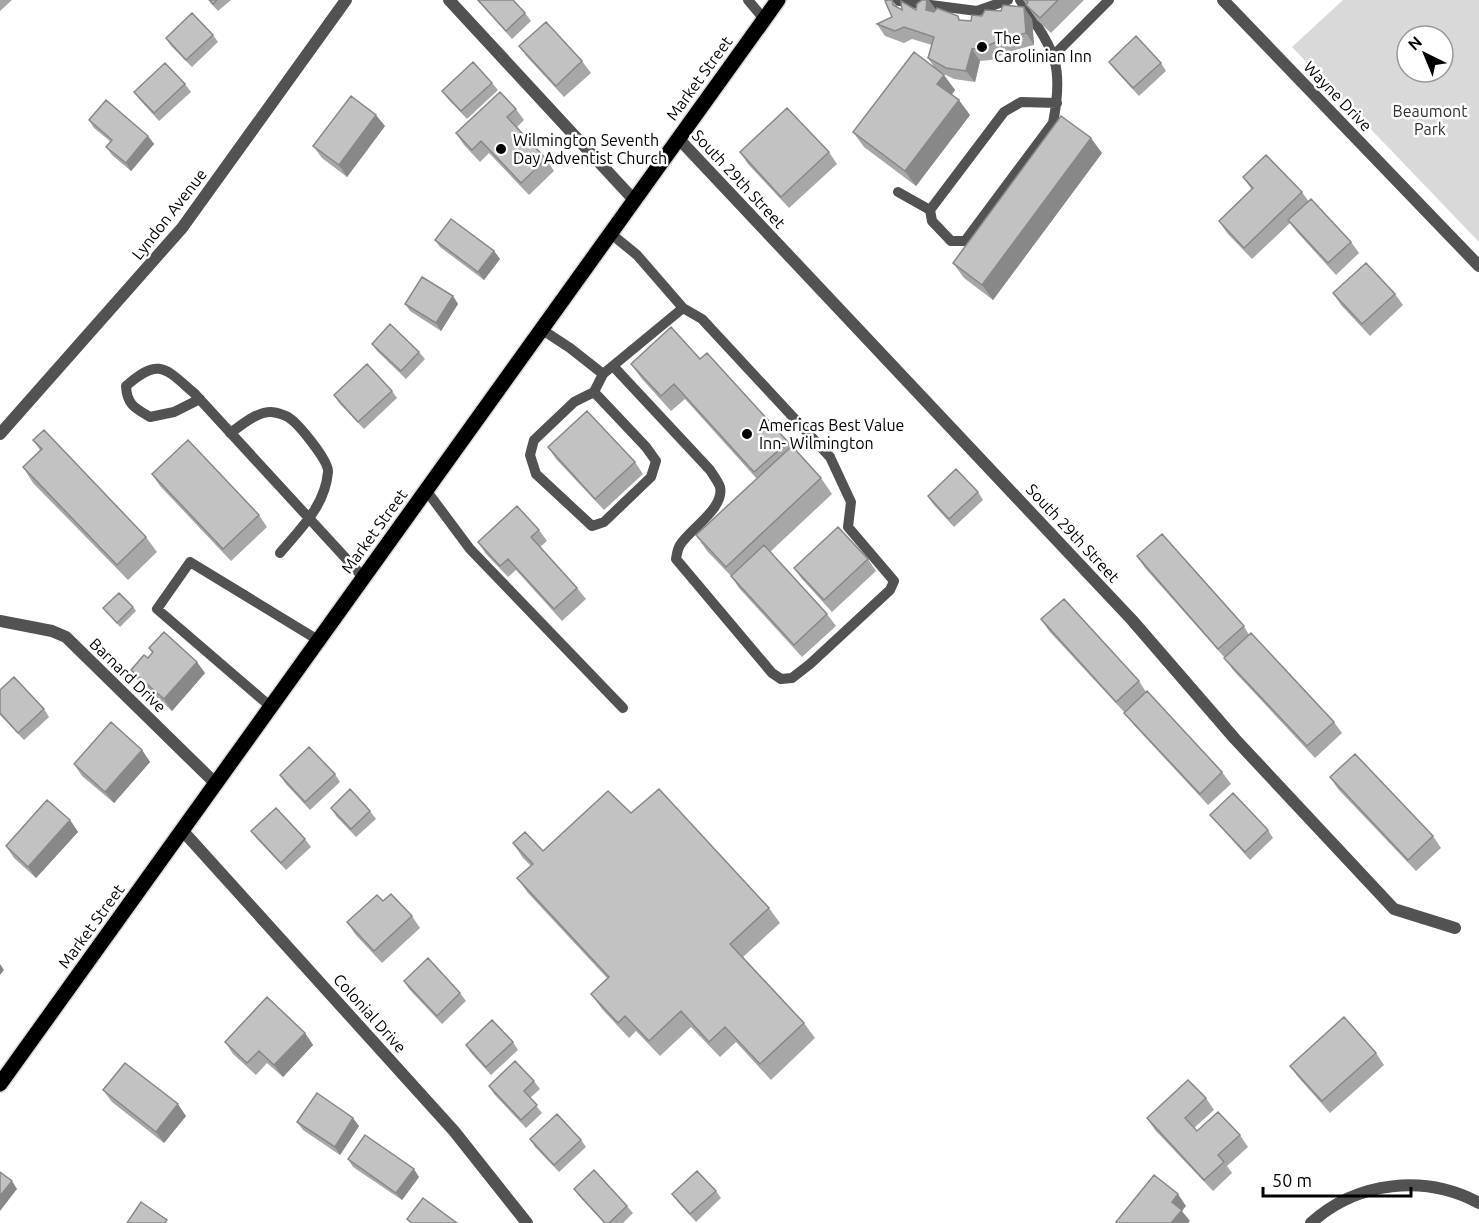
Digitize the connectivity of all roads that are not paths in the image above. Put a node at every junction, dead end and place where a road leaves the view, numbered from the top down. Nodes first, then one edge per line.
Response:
1 (346, 0) edge
2 (449, 0) edge
3 (748, 0) edge
4 (778, 0) edge
5 (892, 0) edge
6 (1008, 0) edge
7 (1020, 0) edge
8 (1109, 0) edge
9 (1223, 0) edge
10 (764, 19) junction
11 (1054, 55) junction
12 (1057, 103) junction
13 (678, 138) junction
14 (898, 192) dead end
15 (634, 200) junction
16 (930, 210) junction
17 (610, 233) junction
18 (1479, 266) edge
19 (682, 308) junction
20 (541, 329) junction
21 (613, 366) junction
22 (603, 374) junction
23 (594, 392) junction
24 (200, 399) junction
25 (230, 433) junction
26 (0, 434) edge
27 (426, 490) junction
28 (310, 519) junction
29 (279, 553) dead end
30 (363, 578) junction
31 (0, 621) edge
32 (318, 640) junction
33 (270, 706) junction
34 (623, 708) dead end
35 (215, 783) junction
36 (182, 830) junction
37 (1455, 928) dead end
38 (0, 1084) edge
39 (1479, 1203) edge
40 (527, 1223) edge
41 (1311, 1223) edge

1 - 26 street, Lyndon Avenue
2 - 15 street
3 - 10 lane
4 - 10 main road, Market Street
5 - 6 lane
7 - 11 lane
8 - 11 lane
9 - 18 street, Wayne Drive
10 - 13 main road, Market Street
11 - 12 lane
12 - 16 lane
12 - 16 lane
13 - 15 main road, Market Street
13 - 37 street, South 29th Street
14 - 16 lane
15 - 17 main road, Market Street
17 - 19 lane
17 - 20 main road, Market Street
19 - 21 lane
19 - 21 lane
20 - 22 lane
20 - 27 main road, Market Street
21 - 22 lane
22 - 23 lane
23 - 23 lane
24 - 24 lane
24 - 25 lane
25 - 28 lane
25 - 28 lane
27 - 30 main road, Market Street
27 - 34 lane
28 - 29 lane
28 - 30 lane
30 - 32 main road, Market Street
31 - 35 street, Barnard Drive
32 - 33 main road, Market Street
32 - 33 lane
33 - 35 main road, Market Street
35 - 36 main road, Market Street
36 - 38 main road, Market Street
36 - 40 street, Colonial Drive
39 - 41 street

